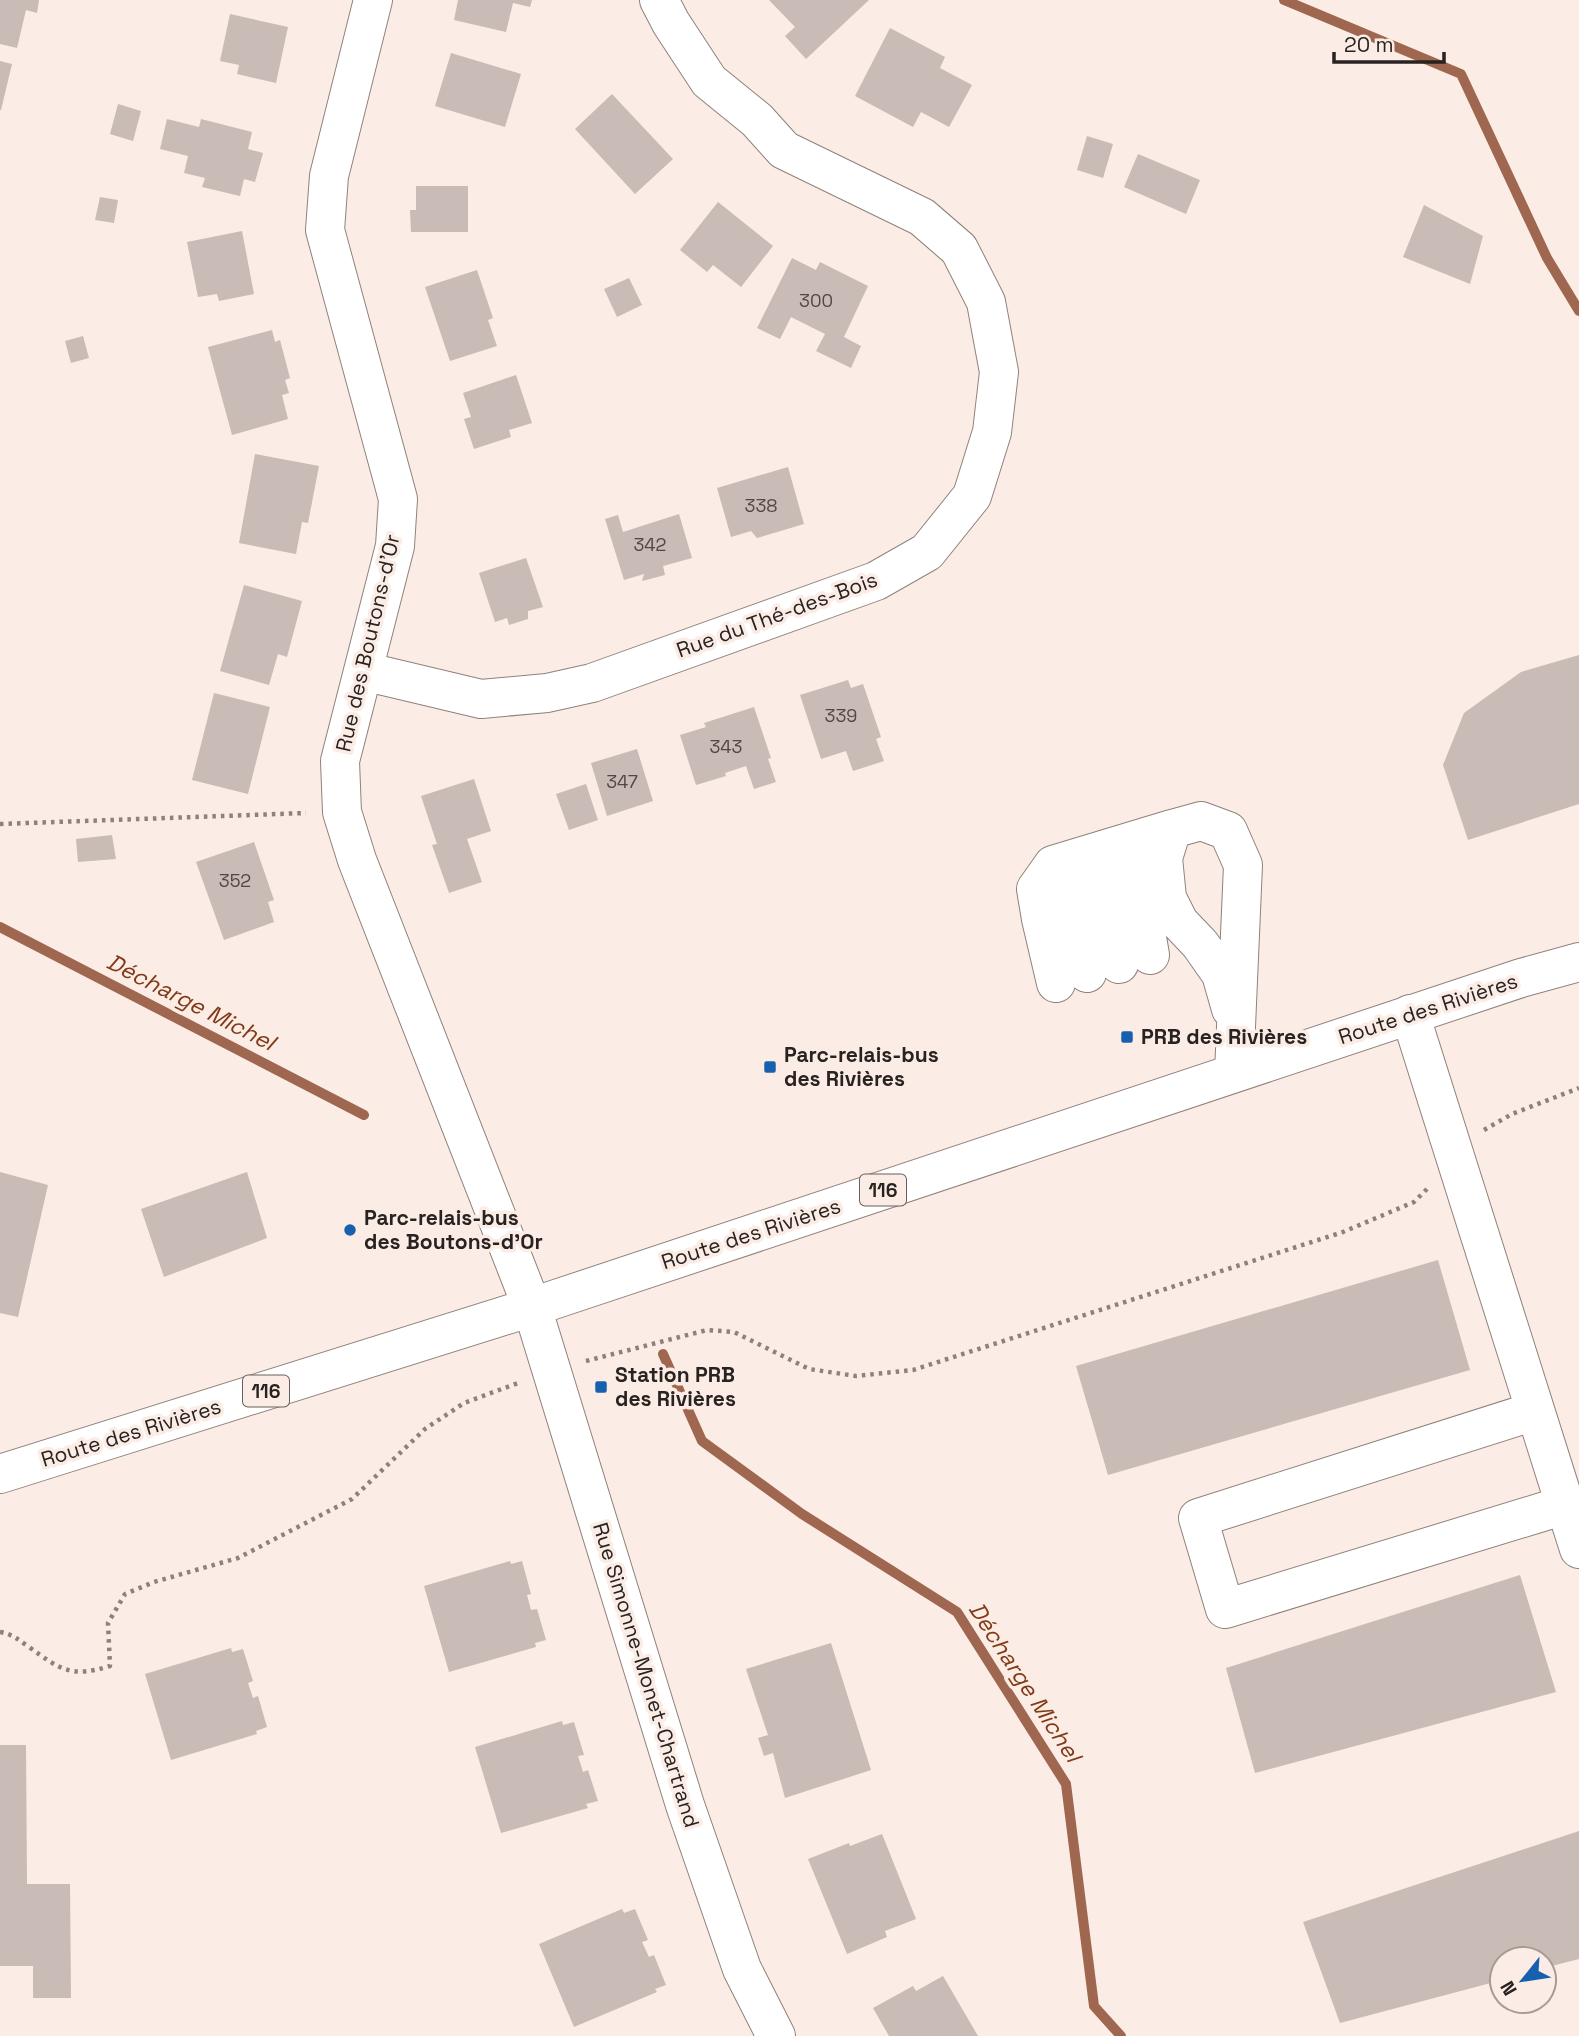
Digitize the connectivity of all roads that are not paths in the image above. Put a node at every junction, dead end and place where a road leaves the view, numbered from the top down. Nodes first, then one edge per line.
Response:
1 (373, 0) edge
2 (659, 0) edge
3 (363, 671) junction
4 (1159, 833) junction
5 (1109, 848) junction
6 (1579, 962) edge
7 (1103, 969) junction
8 (1410, 1014) junction
9 (1236, 1024) junction
10 (1234, 1073) junction
11 (532, 1307) junction
12 (1535, 1411) junction
13 (0, 1474) edge
14 (1565, 1505) junction
15 (1579, 1549) edge
16 (776, 2036) edge

1 - 3 street, Rue des Boutons-d'Or
2 - 3 street, Rue du Thé-des-Bois
3 - 11 street, Rue des Boutons-d'Or
4 - 5 street
4 - 7 street
4 - 9 street
4 - 9 street
5 - 7 street
5 - 7 street
6 - 8 street, Route des Rivières / 116
8 - 10 street, Route des Rivières / 116
8 - 12 street
9 - 10 street
10 - 11 street, Route des Rivières / 116
11 - 13 street, Route des Rivières / 116
11 - 16 street, Rue Simonne-Monet-Chartrand
12 - 14 street
12 - 14 street
14 - 15 street

